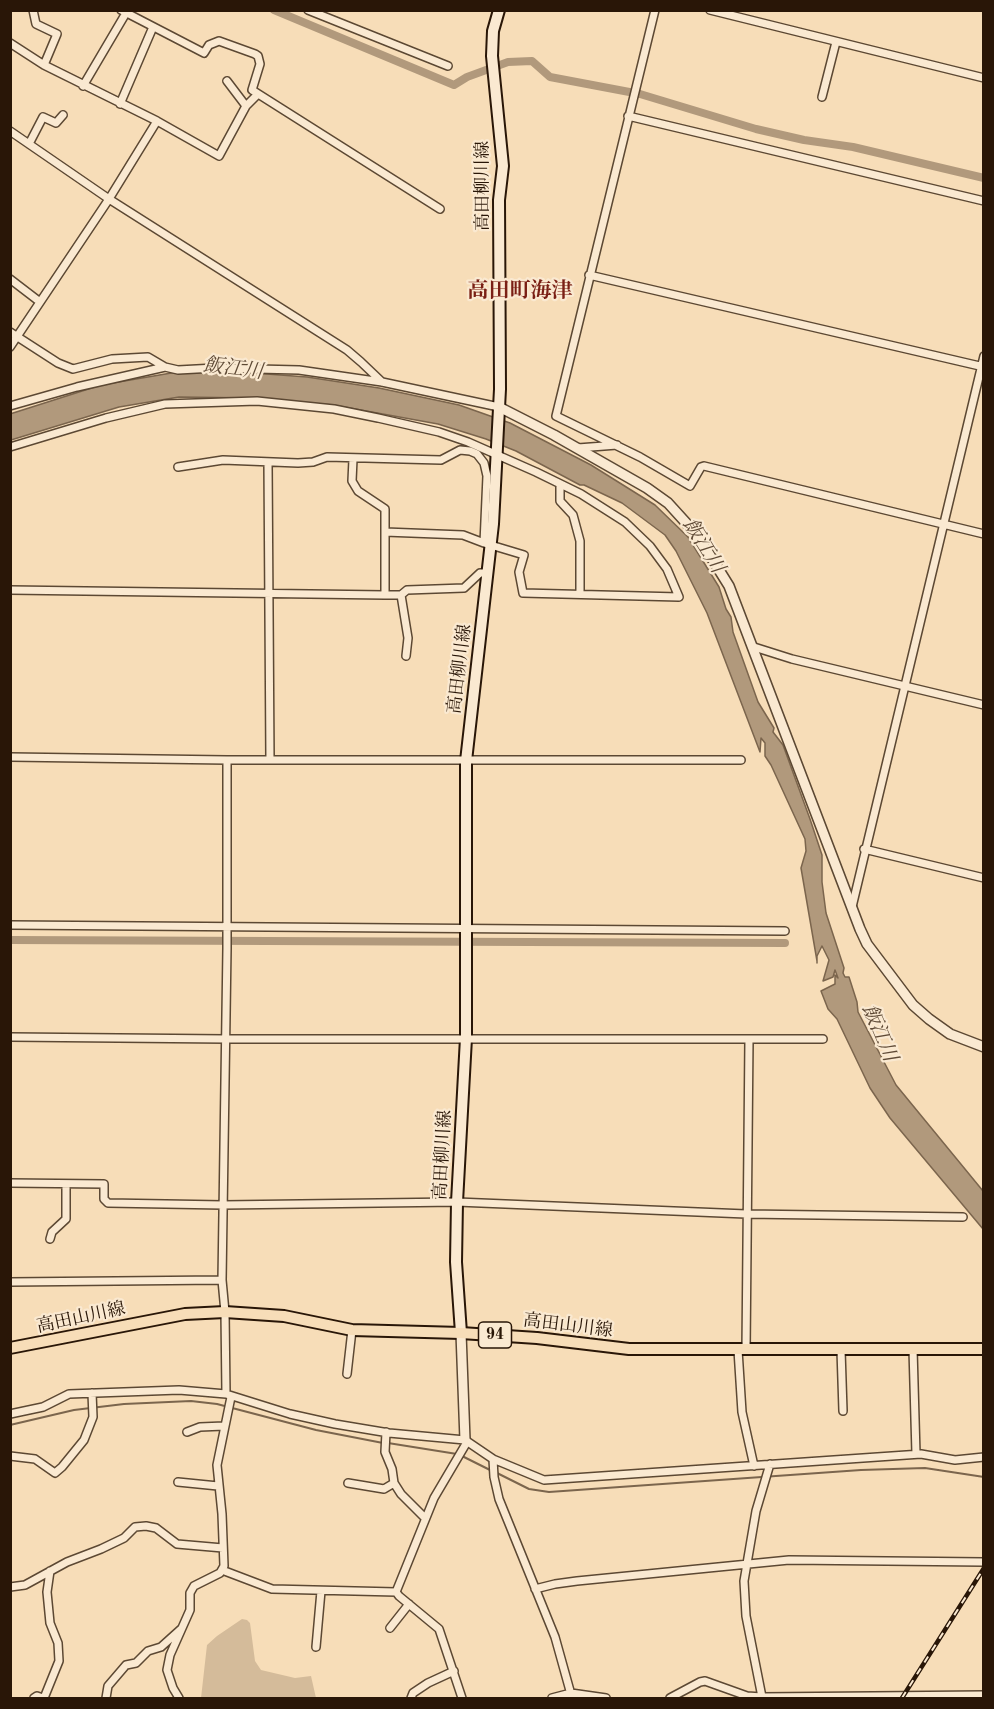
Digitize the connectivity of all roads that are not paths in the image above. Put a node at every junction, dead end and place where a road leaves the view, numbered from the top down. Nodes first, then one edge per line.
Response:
1 (33, 10) edge
2 (308, 10) edge
3 (499, 10) edge
4 (655, 10) edge
5 (710, 10) edge
6 (123, 12) edge
7 (153, 27) junction
8 (836, 42) junction
9 (10, 43) edge
10 (44, 65) junction
11 (448, 66) dead end
12 (984, 78) edge
13 (227, 81) dead end
14 (82, 86) junction
15 (258, 94) junction
16 (822, 97) dead end
17 (120, 104) junction
18 (246, 106) junction
19 (63, 115) dead end
20 (628, 116) junction
21 (157, 121) junction
22 (10, 131) edge
23 (29, 144) junction
24 (109, 199) junction
25 (984, 201) edge
26 (440, 209) dead end
27 (589, 274) junction
28 (10, 279) edge
29 (40, 302) junction
30 (14, 334) edge
31 (10, 347) edge
32 (984, 356) edge
33 (165, 367) junction
34 (982, 367) edge
35 (382, 382) junction
36 (10, 406) edge
37 (499, 409) junction
38 (617, 445) junction
39 (10, 447) edge
40 (578, 448) junction
41 (497, 456) junction
42 (353, 459) junction
43 (268, 462) junction
44 (178, 467) dead end
45 (560, 484) junction
46 (943, 525) junction
47 (385, 532) junction
48 (984, 534) edge
49 (487, 544) junction
50 (488, 573) junction
51 (10, 590) edge
52 (270, 592) junction
53 (580, 594) junction
54 (385, 595) junction
55 (401, 595) junction
56 (754, 647) junction
57 (406, 656) dead end
58 (904, 686) junction
59 (984, 705) edge
60 (10, 757) edge
61 (227, 760) junction
62 (270, 760) junction
63 (741, 760) dead end
64 (466, 761) junction
65 (864, 849) junction
66 (984, 878) edge
67 (852, 907) junction
68 (10, 925) edge
69 (226, 929) junction
70 (465, 930) junction
71 (785, 932) dead end
72 (10, 1037) edge
73 (466, 1038) junction
74 (226, 1039) junction
75 (749, 1039) junction
76 (823, 1039) dead end
77 (984, 1047) edge
78 (10, 1182) edge
79 (66, 1184) junction
80 (457, 1202) junction
81 (223, 1205) junction
82 (746, 1214) junction
83 (963, 1217) dead end
84 (50, 1239) dead end
85 (222, 1280) junction
86 (10, 1282) edge
87 (225, 1312) junction
88 (352, 1329) junction
89 (461, 1333) junction
90 (10, 1348) edge
91 (913, 1349) junction
92 (984, 1349) edge
93 (742, 1350) junction
94 (841, 1350) junction
95 (347, 1374) dead end
96 (92, 1393) junction
97 (228, 1395) junction
98 (843, 1411) dead end
99 (10, 1414) edge
100 (224, 1426) junction
101 (187, 1432) dead end
102 (386, 1432) junction
103 (466, 1441) junction
104 (916, 1454) junction
105 (10, 1456) edge
106 (984, 1457) edge
107 (493, 1459) junction
108 (770, 1464) junction
109 (754, 1466) junction
110 (178, 1482) dead end
111 (348, 1483) dead end
112 (394, 1483) junction
113 (218, 1486) junction
114 (425, 1518) junction
115 (223, 1548) junction
116 (984, 1562) edge
117 (747, 1563) junction
118 (222, 1570) junction
119 (50, 1571) junction
120 (10, 1587) edge
121 (535, 1589) junction
122 (321, 1591) junction
123 (396, 1592) junction
124 (409, 1604) junction
125 (183, 1628) junction
126 (390, 1628) dead end
127 (316, 1647) dead end
128 (454, 1671) junction
129 (984, 1695) edge
130 (572, 1696) edge
131 (762, 1696) junction
132 (800, 1697) edge
133 (34, 1698) edge
134 (44, 1698) edge
135 (106, 1698) edge
136 (179, 1698) edge
137 (411, 1698) edge
138 (462, 1698) edge
139 (552, 1698) edge
140 (606, 1698) edge
141 (670, 1698) edge

1 - 10 street
2 - 11 street
3 - 37 main road, 高田柳川線
4 - 20 street
5 - 8 street
6 - 7 street
6 - 14 street
7 - 15 street
7 - 17 street
8 - 12 street
8 - 16 street
9 - 10 street
10 - 14 street
13 - 18 street
14 - 17 street
15 - 18 street
15 - 26 street
17 - 21 street
18 - 21 street
19 - 23 street
20 - 25 street
20 - 27 street
21 - 24 street
22 - 23 street
23 - 24 street
24 - 29 street
24 - 35 street
27 - 34 street
27 - 38 street
28 - 29 street
29 - 30 street
30 - 31 street
30 - 33 street
32 - 34 street
33 - 35 street
33 - 36 street
34 - 46 street
35 - 37 street
37 - 40 street
37 - 41 main road, 高田柳川線
38 - 40 street
38 - 46 street
39 - 41 street
40 - 56 street
41 - 45 street
41 - 49 main road, 高田柳川線
42 - 43 street
42 - 47 street
42 - 49 street
43 - 44 street
43 - 52 street
45 - 53 street
45 - 53 street
46 - 48 street
46 - 58 street
47 - 49 street
47 - 54 street
49 - 50 main road, 高田柳川線
49 - 53 street
50 - 55 street
50 - 64 main road, 高田柳川線
51 - 52 street
52 - 54 street
52 - 62 street
54 - 55 street
55 - 57 street
56 - 58 street
56 - 67 street
58 - 59 street
58 - 65 street
60 - 61 street
61 - 62 street
61 - 69 street
62 - 64 street
63 - 64 street
64 - 70 main road, 高田柳川線
65 - 66 street
65 - 67 street
67 - 77 street
68 - 69 street
69 - 70 street
69 - 74 street
70 - 71 street
70 - 73 main road, 高田柳川線
72 - 74 street
73 - 74 street
73 - 75 street
73 - 80 main road, 高田柳川線
74 - 81 street
75 - 76 street
75 - 82 street
78 - 79 street
79 - 81 street
79 - 84 street
80 - 81 street
80 - 82 street
80 - 89 main road, 高田柳川線
81 - 85 street
82 - 83 street
82 - 93 street
85 - 86 street
85 - 87 street
87 - 88 main road, 高田山川線 / 94
87 - 90 main road, 高田山川線 / 94
87 - 97 street
88 - 89 main road, 高田山川線 / 94
88 - 95 street
89 - 93 main road, 高田山川線 / 94
89 - 103 street
91 - 92 main road, 高田山川線 / 94
91 - 94 main road, 高田山川線 / 94
91 - 104 street
93 - 94 main road, 高田山川線 / 94
93 - 109 street
94 - 98 street
96 - 97 street
96 - 99 street
96 - 105 street
97 - 100 street
97 - 102 street
100 - 101 street
100 - 113 street
102 - 103 street
102 - 112 street
103 - 107 street
103 - 114 street
104 - 106 street
104 - 108 street
107 - 109 street
107 - 121 street
108 - 109 street
108 - 117 street
110 - 113 street
111 - 112 street
112 - 114 street
113 - 115 street
114 - 123 street
115 - 118 street
115 - 119 street
116 - 117 street
117 - 121 street
117 - 131 street
118 - 122 street
118 - 125 street
119 - 120 street
119 - 134 street
121 - 130 street
122 - 123 street
122 - 127 street
123 - 124 street
124 - 126 street
124 - 128 street
125 - 135 street
125 - 136 street
128 - 137 street
128 - 138 street
129 - 132 street
130 - 139 street
130 - 140 street
131 - 132 street
131 - 141 street
133 - 134 street

